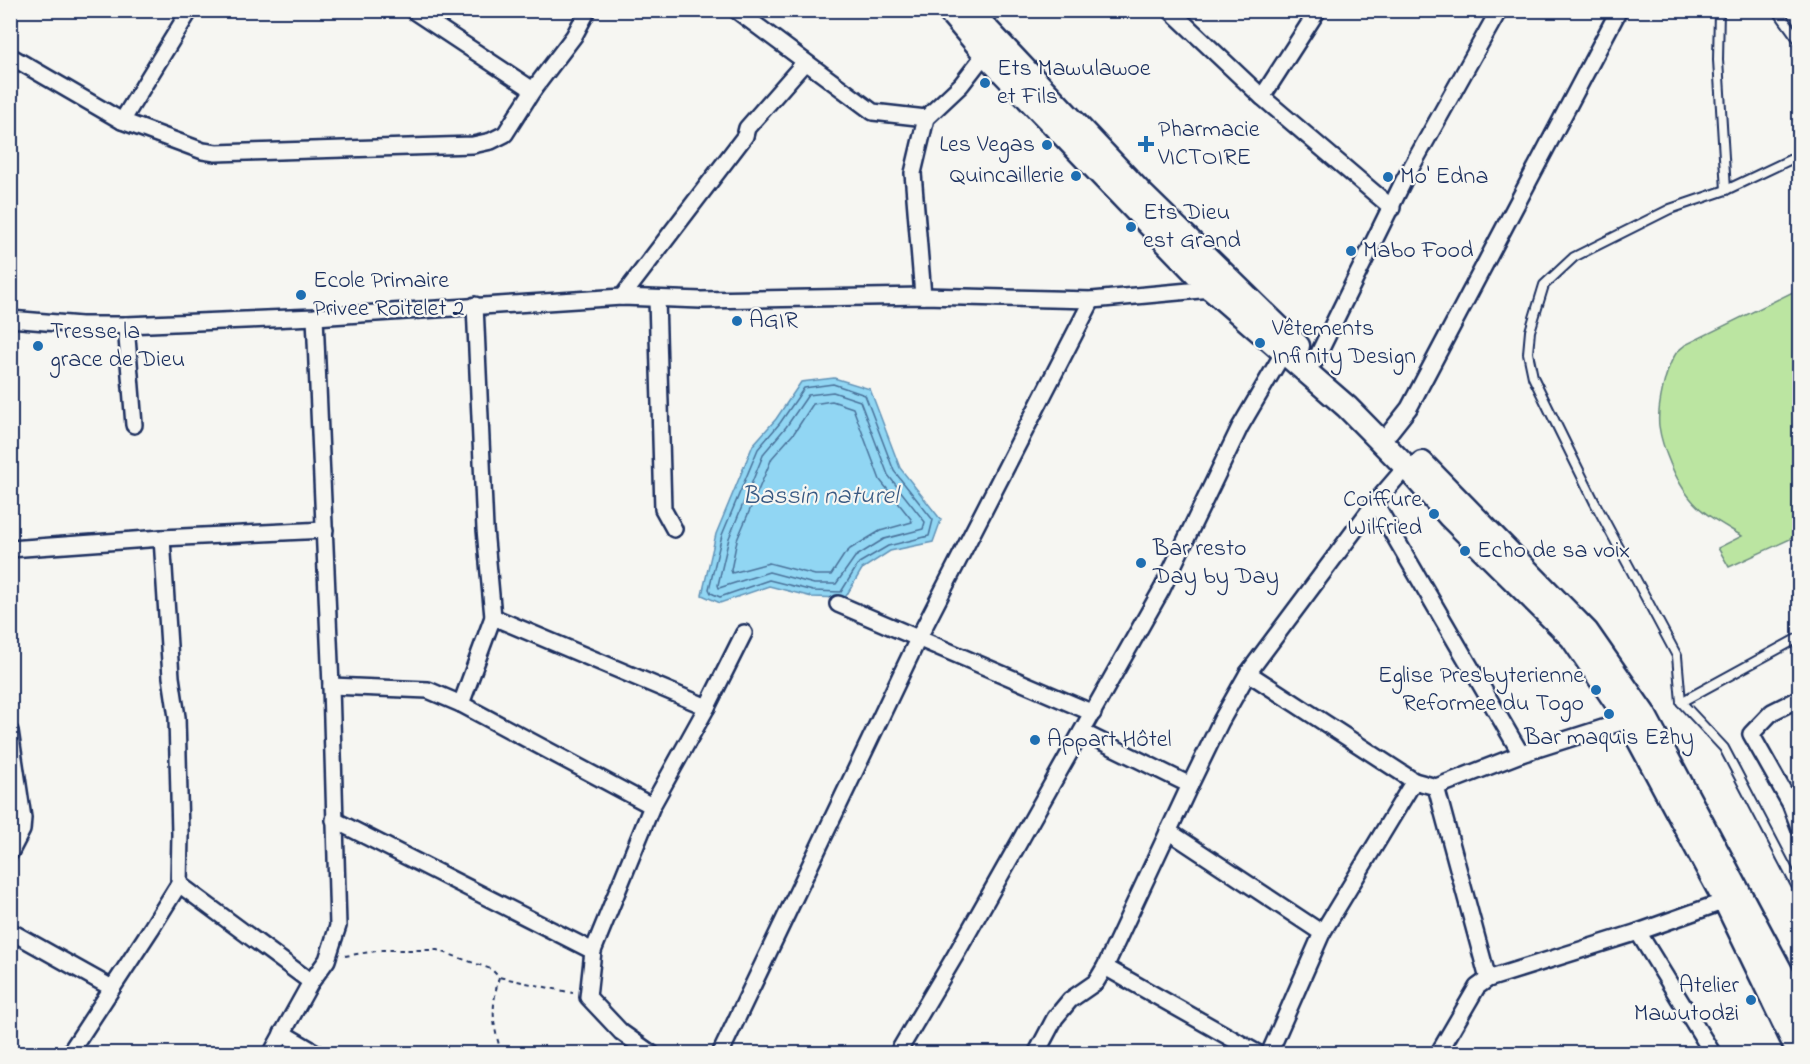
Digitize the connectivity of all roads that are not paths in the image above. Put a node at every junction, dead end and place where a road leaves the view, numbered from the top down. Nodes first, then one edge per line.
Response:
1 (190, 10) edge
2 (412, 10) edge
3 (588, 10) edge
4 (736, 10) edge
5 (948, 10) edge
6 (969, 10) edge
7 (1170, 10) edge
8 (1317, 10) edge
9 (1499, 10) edge
10 (1619, 10) edge
11 (1719, 10) edge
12 (1777, 10) edge
13 (1800, 42) edge
14 (985, 54) junction
15 (10, 56) edge
16 (805, 62) junction
17 (533, 90) junction
18 (1262, 97) junction
19 (926, 117) junction
20 (122, 121) junction
21 (1800, 155) edge
22 (1726, 190) junction
23 (1392, 208) junction
24 (1210, 289) junction
25 (923, 296) junction
26 (622, 297) junction
27 (657, 299) junction
28 (1092, 300) junction
29 (475, 305) junction
30 (315, 317) junction
31 (10, 319) edge
32 (126, 325) junction
33 (1287, 346) junction
34 (1315, 361) junction
35 (134, 425) dead end
36 (1390, 432) junction
37 (1407, 467) junction
38 (1375, 503) junction
39 (674, 528) dead end
40 (324, 530) junction
41 (162, 538) junction
42 (10, 549) edge
43 (838, 604) dead end
44 (493, 617) junction
45 (744, 633) dead end
46 (919, 637) junction
47 (1800, 637) edge
48 (1248, 673) junction
49 (331, 686) junction
50 (1800, 698) edge
51 (1681, 702) junction
52 (461, 704) junction
53 (707, 707) junction
54 (1093, 713) junction
55 (1628, 720) junction
56 (10, 731) edge
57 (1082, 732) junction
58 (11, 739) edge
59 (1521, 754) junction
60 (1414, 781) junction
61 (1190, 785) junction
62 (1436, 787) junction
63 (652, 806) junction
64 (334, 820) junction
65 (1800, 829) edge
66 (1168, 831) junction
67 (10, 854) edge
68 (178, 884) junction
69 (1800, 893) edge
70 (1725, 901) junction
71 (10, 931) edge
72 (1638, 932) junction
73 (1323, 933) junction
74 (593, 951) junction
75 (1106, 967) junction
76 (1488, 979) junction
77 (311, 982) junction
78 (112, 988) junction
79 (1800, 1007) edge
80 (282, 1034) junction
81 (69, 1053) edge
82 (271, 1053) edge
83 (318, 1053) edge
84 (652, 1053) edge
85 (720, 1053) edge
86 (897, 1053) edge
87 (1036, 1053) edge
88 (1258, 1053) edge
89 (1269, 1053) edge
90 (1438, 1053) edge
91 (1713, 1053) edge
92 (1799, 1053) edge

1 - 20 street
2 - 17 street
3 - 17 street
4 - 16 street
5 - 14 main road
6 - 33 main road
7 - 18 street
8 - 18 street
9 - 23 street
10 - 36 street
11 - 22 lane
12 - 13 lane
14 - 19 street
14 - 24 main road
15 - 20 street
16 - 19 street
16 - 26 street
17 - 20 street
18 - 23 street
19 - 25 street
21 - 22 lane
22 - 51 lane
23 - 34 street
24 - 28 street
24 - 33 main road
25 - 27 street
25 - 28 street
26 - 27 street
26 - 29 street
27 - 39 street
28 - 46 street
29 - 30 street
29 - 44 street
30 - 32 street
30 - 40 street
31 - 32 street
32 - 35 street
33 - 34 main road
33 - 37 main road
33 - 54 street
34 - 36 main road
36 - 79 main road
37 - 38 street
37 - 55 main road
38 - 48 street
38 - 59 street
40 - 41 street
40 - 49 street
41 - 42 street
41 - 68 street
43 - 46 street
44 - 52 street
44 - 53 street
45 - 53 street
46 - 54 street
46 - 85 street
47 - 51 lane
48 - 60 street
48 - 61 street
49 - 52 street
49 - 64 street
50 - 65 street
51 - 69 lane
52 - 63 street
53 - 63 street
54 - 57 street
55 - 59 street
55 - 70 main road
56 - 58 street
57 - 61 street
57 - 86 street
58 - 67 street
59 - 62 street
60 - 62 street
60 - 73 street
61 - 66 street
62 - 76 street
63 - 74 street
64 - 74 street
64 - 77 street
66 - 73 street
66 - 75 street
68 - 77 street
68 - 78 street
70 - 72 street
70 - 92 main road
71 - 78 street
72 - 76 street
72 - 91 street
73 - 89 street
74 - 84 street
75 - 87 street
75 - 88 street
76 - 90 street
77 - 80 street
78 - 81 street
80 - 82 street
80 - 83 street

